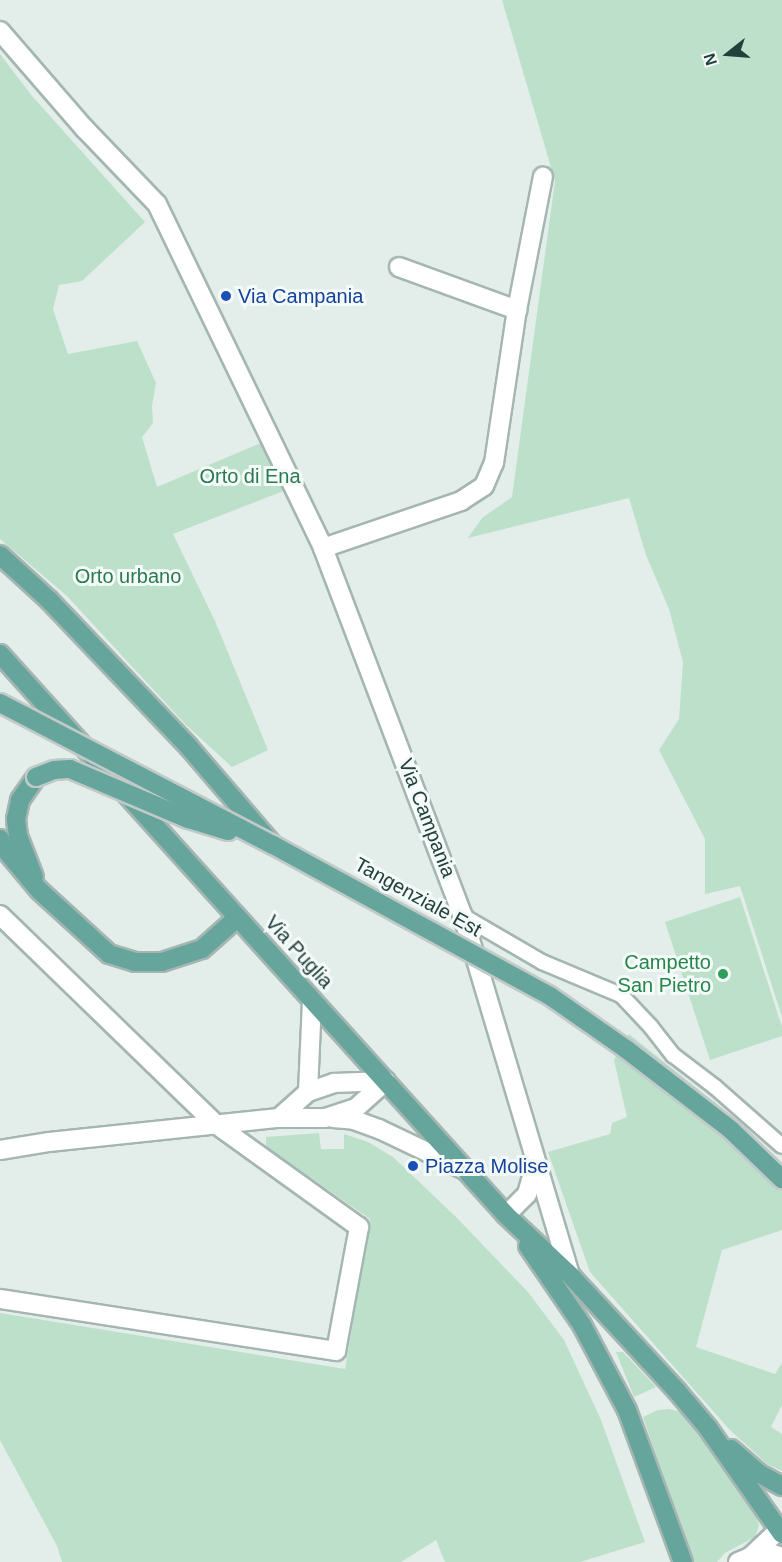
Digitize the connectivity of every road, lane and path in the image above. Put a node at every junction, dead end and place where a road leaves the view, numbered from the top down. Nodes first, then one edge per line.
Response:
1 (0, 32) edge
2 (543, 176) dead end
3 (399, 267) dead end
4 (517, 309) junction
5 (323, 548) junction
6 (0, 555) edge
7 (0, 654) edge
8 (0, 703) edge
9 (0, 839) edge
10 (273, 845) junction
11 (39, 890) junction
12 (0, 915) edge
13 (463, 916) junction
14 (237, 918) junction
15 (312, 1000) junction
16 (386, 1081) junction
17 (308, 1092) junction
18 (279, 1118) junction
19 (325, 1118) junction
20 (217, 1125) junction
21 (782, 1146) edge
22 (0, 1150) edge
23 (536, 1162) junction
24 (466, 1171) junction
25 (782, 1179) edge
26 (506, 1215) junction
27 (570, 1275) junction
28 (0, 1299) edge
29 (708, 1428) junction
30 (782, 1486) edge
31 (781, 1530) edge
32 (782, 1557) edge
33 (744, 1559) edge
34 (683, 1562) edge

1 - 5 street, Via Campania
2 - 4 street
3 - 4 street
4 - 5 street
5 - 13 street, Via Campania
6 - 10 main road
7 - 14 main road, Via Puglia
8 - 10 main road, Tangenziale Est, bridge
9 - 11 main road
10 - 11 main road, bridge
10 - 25 main road, Tangenziale Est, bridge
11 - 14 main road
12 - 20 street
13 - 21 lane
13 - 23 street, Via Campania
14 - 15 main road, Via Puglia
15 - 16 main road, Via Puglia
15 - 17 street
16 - 17 street
16 - 19 street
16 - 24 main road, Via Puglia
17 - 18 street
18 - 19 street
18 - 20 street
19 - 24 street
20 - 22 street
20 - 28 street
23 - 26 street
23 - 27 street, Via Campania
24 - 26 main road, Via Puglia
26 - 27 main road, Via Puglia
26 - 34 main road
27 - 29 main road, Via Puglia
29 - 30 main road
29 - 31 main road
31 - 33 street
32 - 33 street

